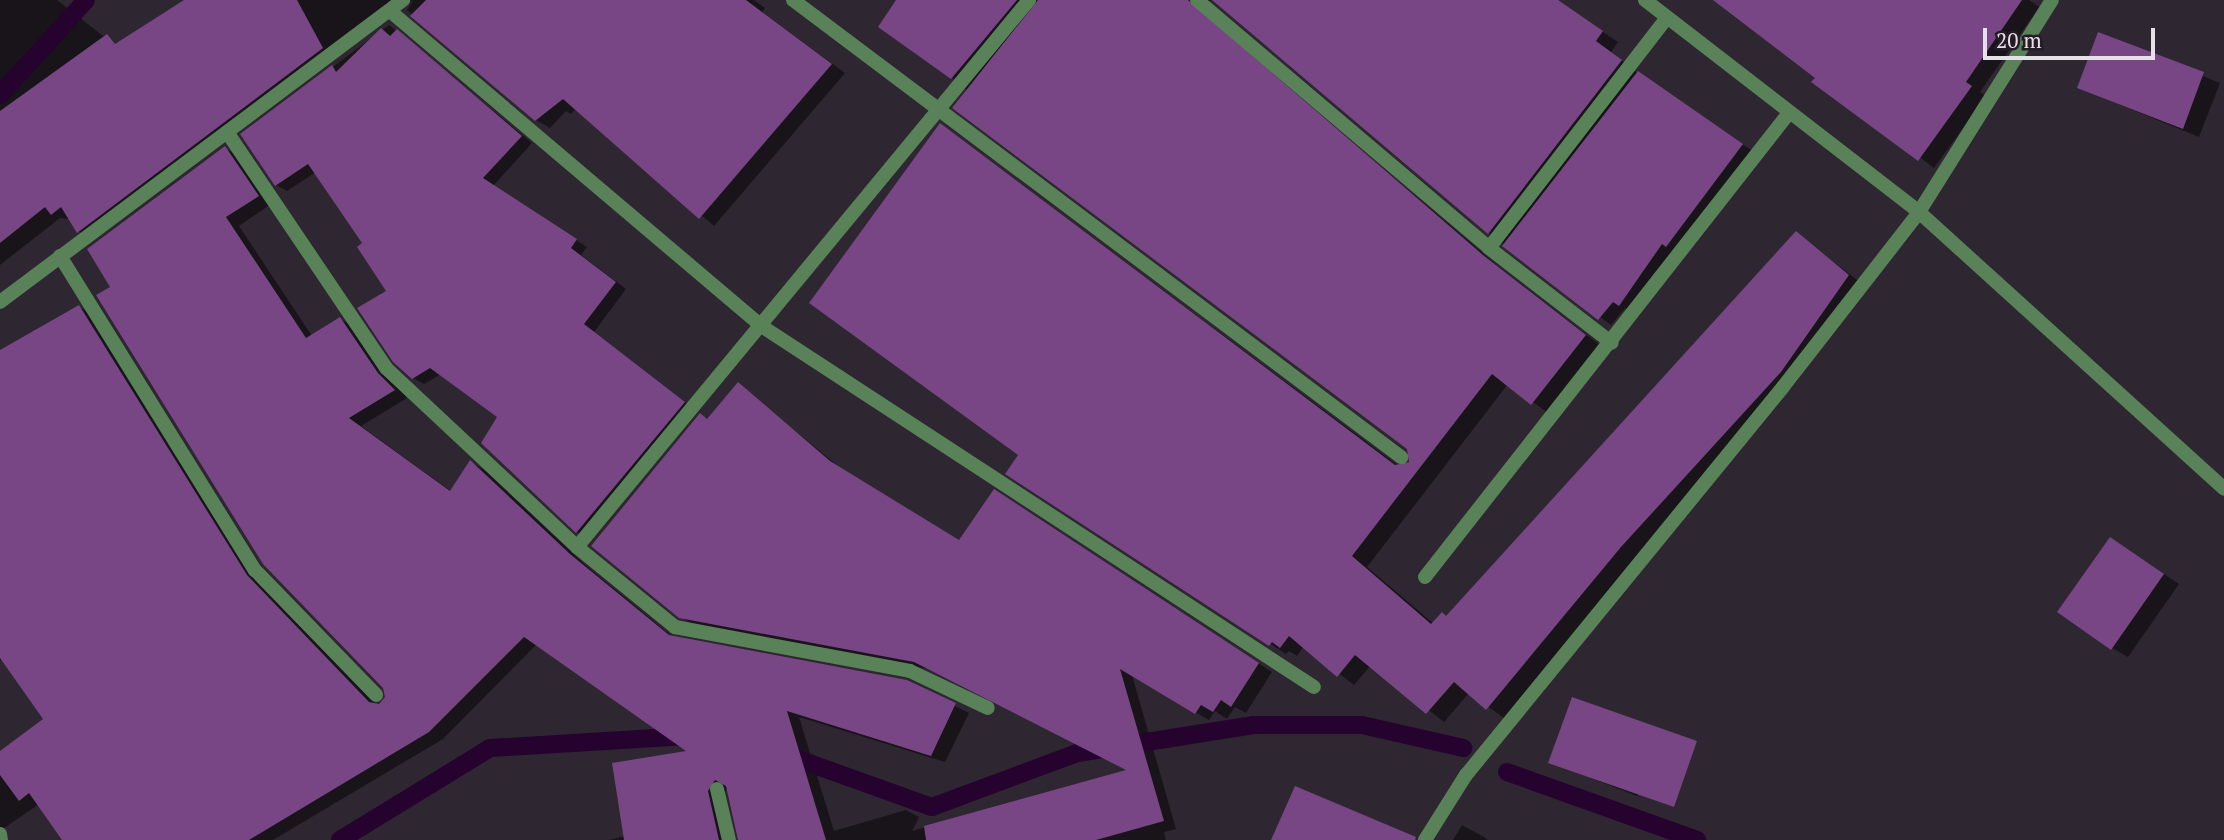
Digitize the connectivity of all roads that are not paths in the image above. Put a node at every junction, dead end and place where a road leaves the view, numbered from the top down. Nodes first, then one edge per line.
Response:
1 (403, 0) edge
2 (793, 0) edge
3 (1029, 0) edge
4 (1197, 0) edge
5 (1645, 0) edge
6 (2050, 1) edge
7 (390, 11) junction
8 (1666, 19) junction
9 (941, 107) junction
10 (1789, 113) junction
11 (227, 132) junction
12 (1919, 212) junction
13 (1489, 248) junction
14 (60, 256) junction
15 (0, 302) edge
16 (763, 327) junction
17 (1612, 343) junction
18 (1401, 457) dead end
19 (2224, 489) edge
20 (577, 547) junction
21 (1425, 577) dead end
22 (1314, 687) dead end
23 (376, 695) dead end
24 (988, 708) dead end
25 (717, 789) dead end
26 (0, 834) edge
27 (1, 840) edge
28 (729, 840) edge
29 (1425, 840) edge

1 - 7 street
2 - 9 street
3 - 9 street
4 - 13 street
5 - 8 street
6 - 12 street
7 - 11 street
7 - 16 street
8 - 10 street
8 - 13 street
9 - 16 street
9 - 18 street
10 - 12 street
10 - 17 street
11 - 14 street
11 - 20 street
12 - 19 street
12 - 29 street
13 - 17 street
14 - 15 street
14 - 23 street
16 - 20 street
16 - 22 street
17 - 21 street
20 - 24 street
25 - 28 street
26 - 27 street

